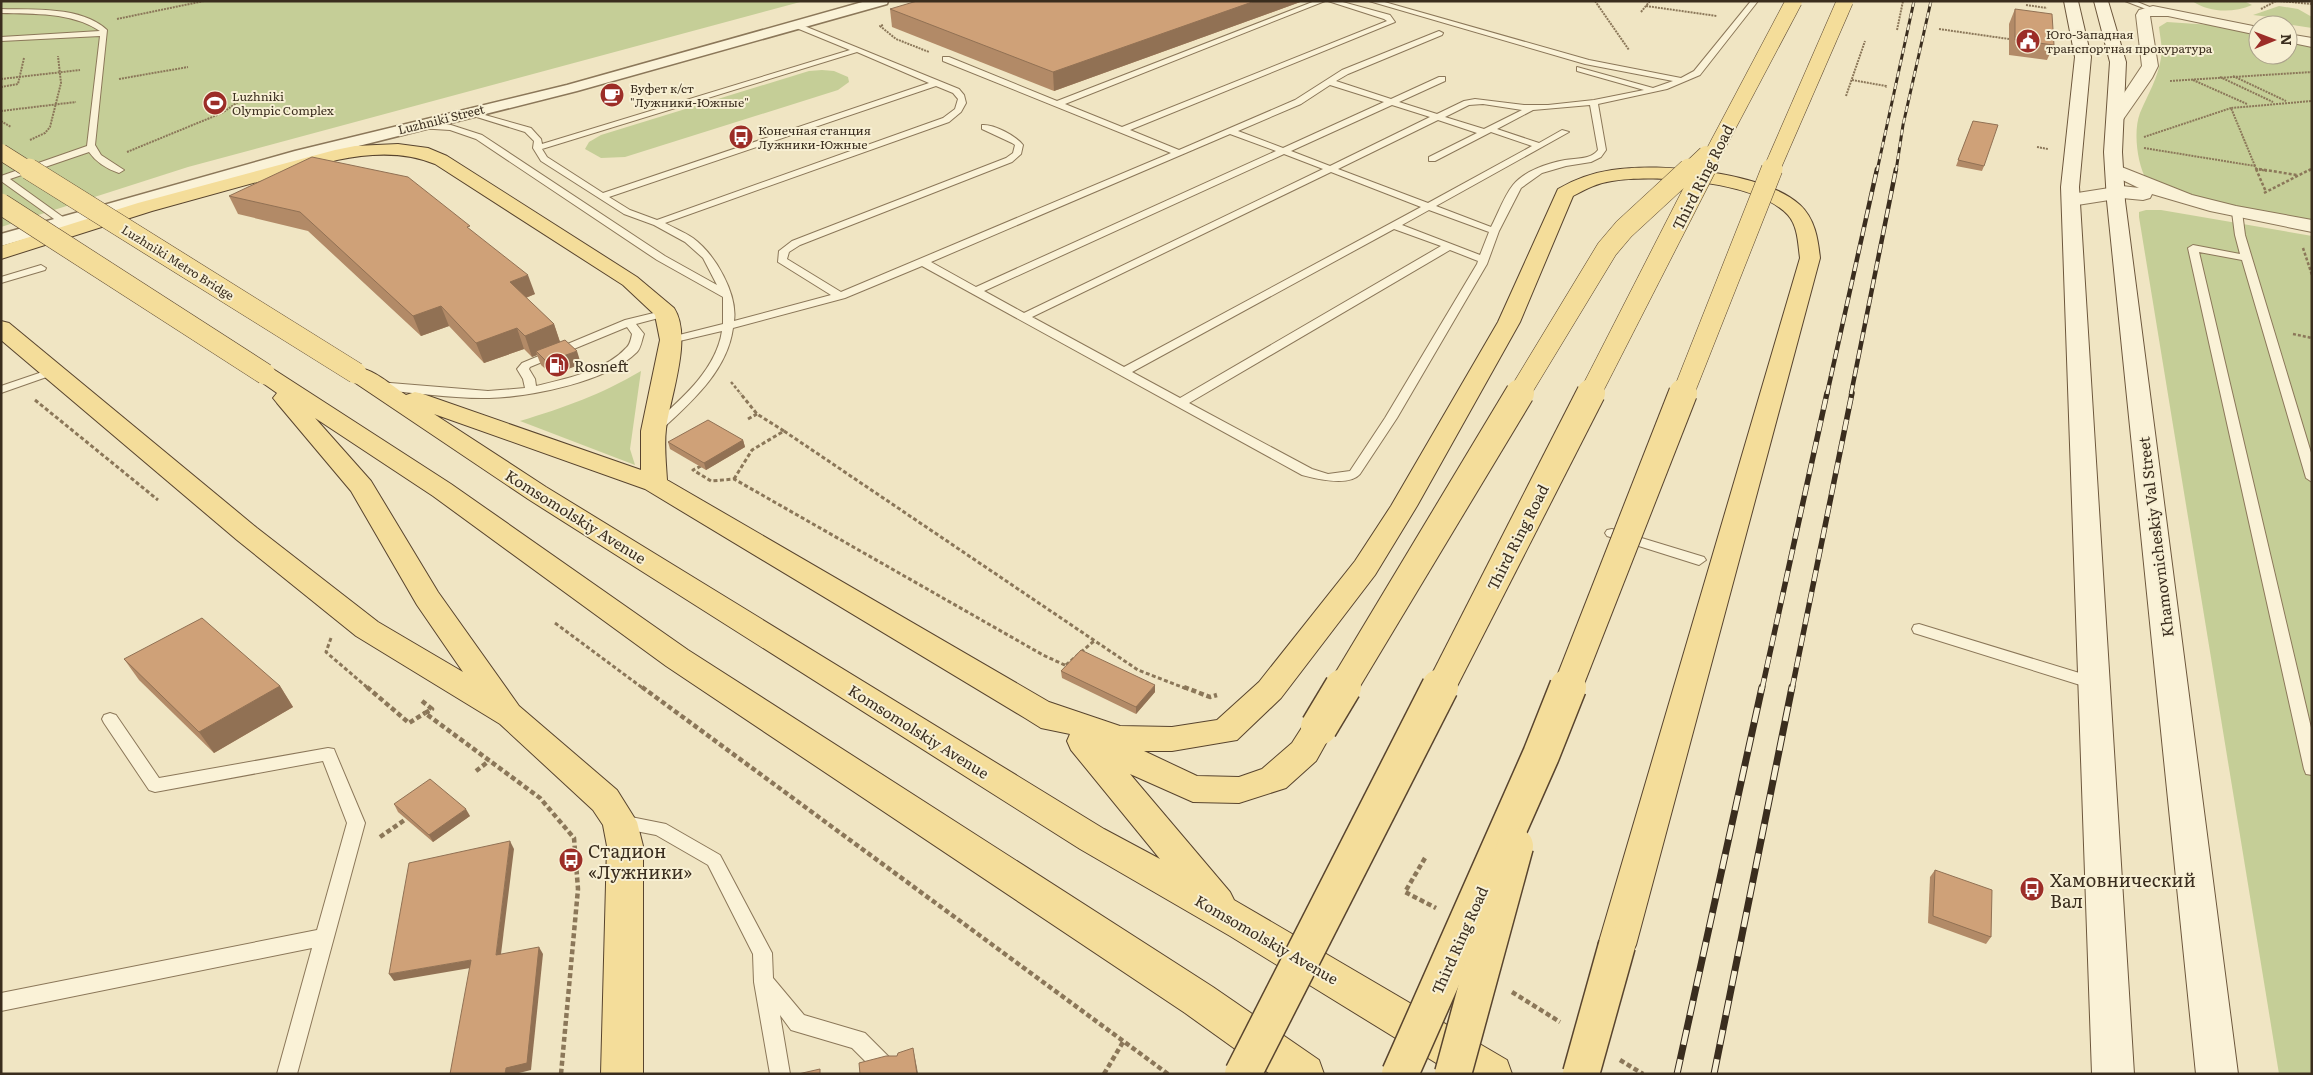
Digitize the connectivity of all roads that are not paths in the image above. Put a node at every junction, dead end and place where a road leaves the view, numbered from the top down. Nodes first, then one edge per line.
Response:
1 (882, 1) edge
2 (1322, 1) edge
3 (1332, 1) edge
4 (1372, 1) edge
5 (1755, 1) edge
6 (1794, 1) edge
7 (1845, 1) edge
8 (2071, 1) edge
9 (2101, 1) edge
10 (2128, 1) edge
11 (2153, 10) junction
12 (1, 11) edge
13 (797, 25) junction
14 (2248, 29) edge
15 (1439, 33) dead end
16 (104, 34) junction
17 (1461, 35) dead end
18 (1, 39) edge
19 (2298, 40) edge
20 (2312, 43) edge
21 (857, 50) junction
22 (946, 59) edge
23 (1546, 60) dead end
24 (1575, 68) dead end
25 (1442, 79) dead end
26 (1681, 80) junction
27 (1330, 82) junction
28 (936, 83) junction
29 (1651, 90) junction
30 (1392, 102) junction
31 (1594, 102) junction
32 (1058, 104) junction
33 (1531, 108) junction
34 (470, 112) junction
35 (1437, 117) junction
36 (2116, 117) junction
37 (418, 125) junction
38 (985, 127) dead end
39 (1122, 130) junction
40 (1230, 131) junction
41 (1486, 131) junction
42 (1565, 132) dead end
43 (1724, 134) junction
44 (1540, 146) junction
45 (91, 148) junction
46 (538, 148) junction
47 (1283, 151) junction
48 (1, 152) edge
49 (1180, 153) junction
50 (1432, 159) dead end
51 (1330, 169) junction
52 (119, 170) dead end
53 (2115, 188) junction
54 (602, 196) junction
55 (2071, 200) junction
56 (1, 204) edge
57 (1428, 206) junction
58 (2237, 212) junction
59 (64, 222) junction
60 (657, 223) junction
61 (1394, 225) junction
62 (2312, 226) edge
63 (1494, 231) junction
64 (1, 240) edge
65 (1449, 246) junction
66 (1, 253) edge
67 (2247, 258) junction
68 (1484, 260) junction
69 (923, 262) junction
70 (41, 268) dead end
71 (1, 280) edge
72 (976, 291) junction
73 (728, 296) junction
74 (841, 296) junction
75 (666, 314) junction
76 (1023, 317) junction
77 (630, 322) junction
78 (730, 326) junction
79 (1, 328) edge
80 (671, 340) junction
81 (54, 371) junction
82 (1123, 372) junction
83 (264, 374) junction
84 (367, 380) junction
85 (1, 390) edge
86 (531, 391) junction
87 (1180, 403) junction
88 (653, 431) junction
89 (2312, 478) edge
90 (654, 483) junction
91 (1612, 533) dead end
92 (1699, 560) dead end
93 (1919, 629) dead end
94 (2093, 683) junction
95 (1036, 710) junction
96 (510, 716) junction
97 (110, 719) dead end
98 (1078, 734) junction
99 (1541, 755) junction
100 (2312, 769) edge
101 (620, 822) junction
102 (1227, 915) junction
103 (325, 937) junction
104 (764, 982) junction
105 (1, 1002) edge
106 (287, 1074) edge
107 (622, 1074) edge
108 (780, 1074) edge
109 (892, 1074) edge
110 (1242, 1074) edge
111 (1304, 1074) edge
112 (1400, 1074) edge
113 (1452, 1074) edge
114 (1492, 1074) edge
115 (1582, 1074) edge
116 (2113, 1074) edge
117 (2217, 1074) edge

1 - 13 street, Luzhniki Street
2 - 32 lane
3 - 39 lane
4 - 26 lane
5 - 26 lane
6 - 43 main road, Third Ring Road, bridge
7 - 99 main road, Third Ring Road, bridge
8 - 55 main road
9 - 36 main road, Khamovnicheskiy Val Street
10 - 11 lane
11 - 14 main road
11 - 36 main road
12 - 16 lane
13 - 21 lane
13 - 34 street, Luzhniki Street
15 - 27 lane
16 - 18 lane
16 - 45 lane
17 - 23 lane
19 - 20 main road
21 - 28 lane
21 - 46 lane
22 - 32 lane
24 - 29 lane
25 - 30 lane
26 - 29 lane
27 - 30 lane
27 - 40 lane
28 - 54 lane
28 - 60 lane
29 - 31 lane
30 - 35 lane
30 - 47 lane
31 - 33 lane
31 - 63 lane
32 - 39 lane
33 - 35 lane
33 - 41 lane
34 - 37 street, Luzhniki Street
34 - 46 lane
35 - 41 lane
35 - 51 lane
36 - 53 main road, Khamovnicheskiy Val Street
37 - 59 street, Luzhniki Street
37 - 73 lane
38 - 74 lane
39 - 49 lane
40 - 47 lane
40 - 49 lane
41 - 44 lane
41 - 50 lane
42 - 44 lane
43 - 98 main road, bridge
43 - 110 main road, Third Ring Road, bridge
44 - 57 lane
45 - 52 lane
45 - 59 lane
46 - 54 lane
47 - 51 lane
47 - 72 lane
48 - 84 main road, Luzhniki Metro Bridge, bridge
49 - 69 lane
51 - 57 lane
51 - 76 lane
53 - 55 main road
53 - 58 main road
53 - 58 main road
53 - 117 main road, Khamovnicheskiy Val Street
54 - 60 lane
55 - 94 main road
56 - 83 main road, bridge
57 - 61 lane
57 - 63 lane
58 - 62 main road
58 - 67 lane
59 - 64 street, Luzhniki Street
60 - 73 lane
61 - 65 lane
61 - 82 lane
63 - 68 lane
65 - 68 lane
65 - 87 lane
66 - 75 main road
67 - 89 lane
67 - 100 lane
68 - 87 lane
69 - 72 lane
69 - 74 lane
70 - 71 lane
72 - 76 lane
73 - 78 lane
74 - 78 lane
75 - 77 lane
75 - 80 main road
76 - 82 lane
77 - 86 lane
77 - 86 lane
78 - 80 lane
78 - 88 lane
79 - 81 main road
80 - 88 main road
81 - 85 lane
81 - 96 main road
82 - 87 lane
83 - 96 main road
83 - 111 main road
84 - 86 lane
84 - 90 main road
84 - 102 main road, Komsomolskiy Avenue
88 - 90 main road
90 - 95 main road
91 - 92 lane
93 - 94 lane
94 - 116 main road
95 - 98 main road
95 - 115 main road, bridge
96 - 101 main road
97 - 103 lane
98 - 102 main road
99 - 112 main road, Third Ring Road, bridge
99 - 113 main road, bridge
101 - 104 lane
101 - 107 main road
102 - 114 main road, Komsomolskiy Avenue
103 - 105 lane
103 - 106 lane
104 - 108 lane
104 - 109 lane

